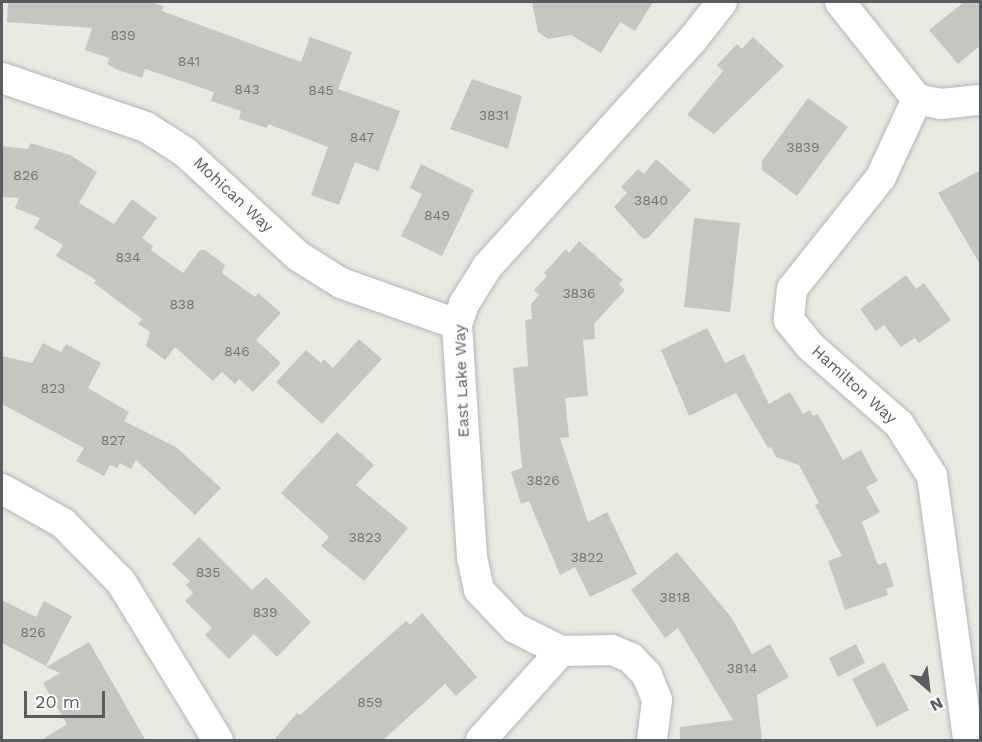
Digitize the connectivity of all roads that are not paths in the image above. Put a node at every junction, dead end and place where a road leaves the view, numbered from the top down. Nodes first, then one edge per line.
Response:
1 (722, 2) edge
2 (840, 2) edge
3 (2, 78) edge
4 (917, 99) junction
5 (981, 100) edge
6 (457, 324) junction
7 (2, 489) edge
8 (561, 651) junction
9 (218, 741) edge
10 (481, 741) edge
11 (652, 741) edge
12 (968, 741) edge

1 - 6 street, East Lake Way
2 - 4 street
3 - 6 street, Mohican Way
4 - 5 street
4 - 12 street, Hamilton Way
6 - 8 street, East Lake Way
7 - 9 street
8 - 10 street
8 - 11 street, East Lake Way

